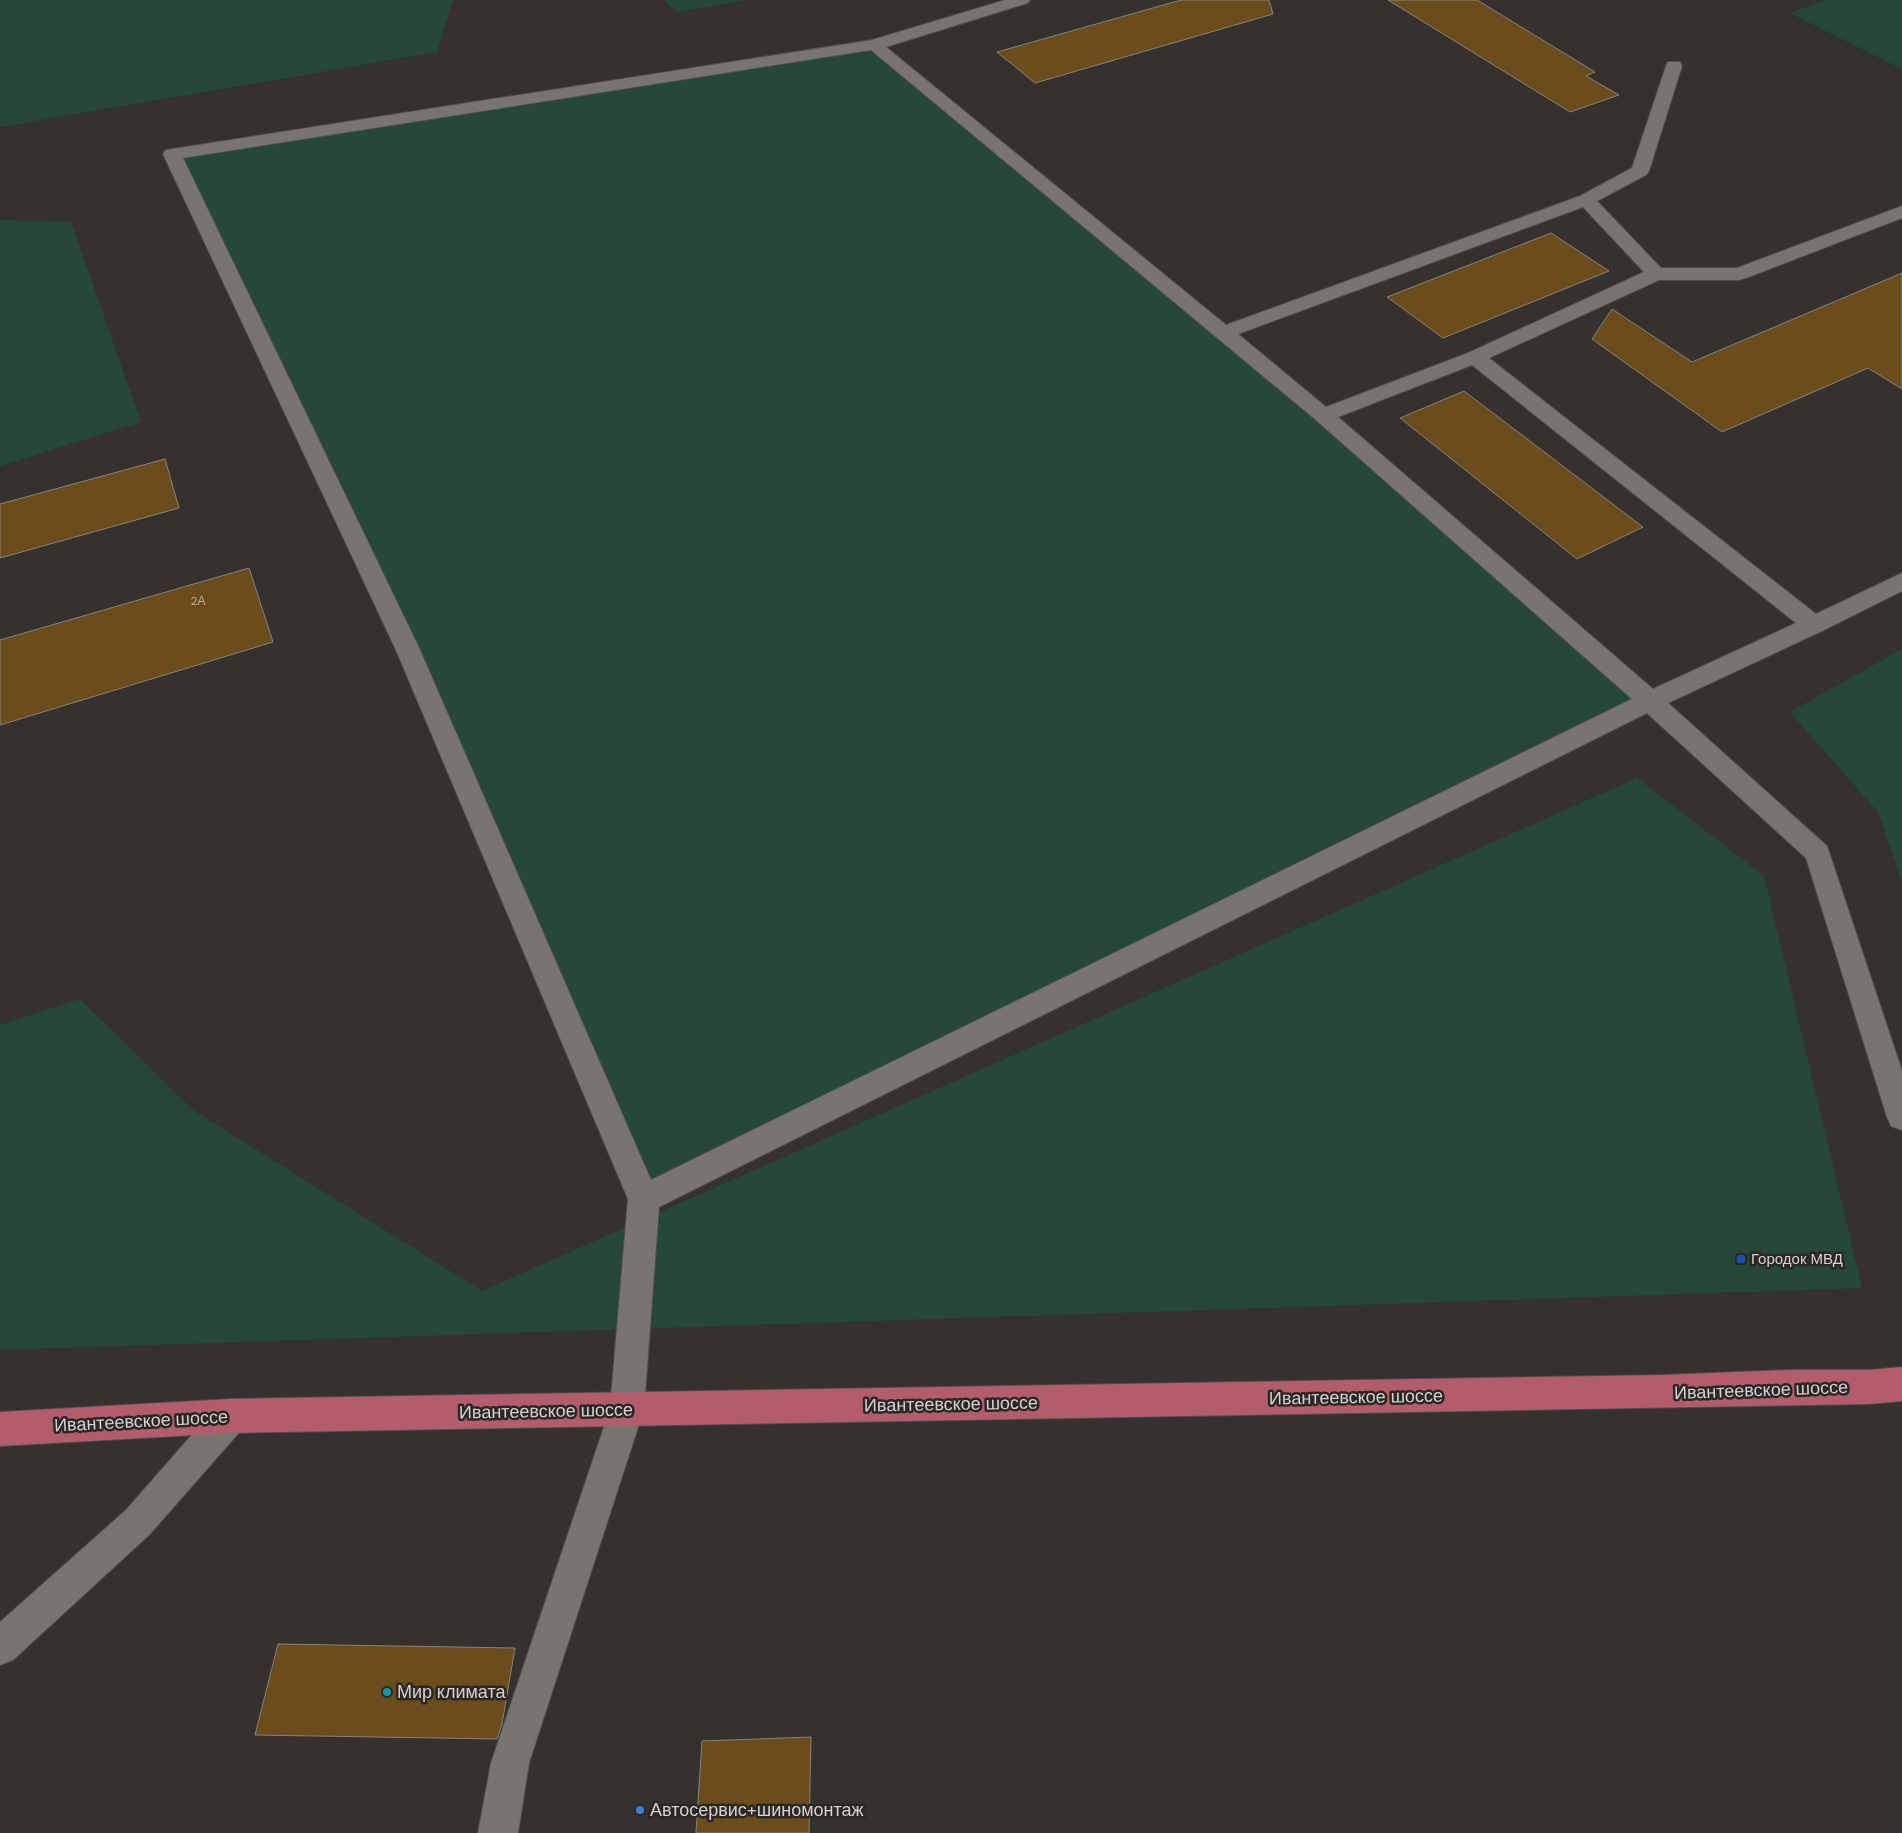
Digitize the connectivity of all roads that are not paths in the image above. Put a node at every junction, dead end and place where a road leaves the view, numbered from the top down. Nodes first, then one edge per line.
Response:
1 (1022, 0) edge
2 (874, 45) junction
3 (1674, 66) dead end
4 (1586, 200) junction
5 (1902, 212) edge
6 (1656, 274) junction
7 (1223, 333) junction
8 (1475, 357) junction
9 (1323, 415) junction
10 (1902, 581) edge
11 (1814, 625) junction
12 (1650, 701) junction
13 (1902, 1117) edge
14 (644, 1199) junction
15 (1902, 1384) edge
16 (628, 1409) junction
17 (231, 1416) junction
18 (0, 1429) edge
19 (0, 1647) edge
20 (498, 1833) edge

1 - 2 lane
2 - 7 lane
2 - 14 lane
3 - 4 lane
4 - 6 lane
4 - 7 lane
5 - 6 lane
6 - 8 lane
7 - 9 lane
8 - 9 lane
8 - 11 lane
9 - 12 lane
10 - 11 lane
11 - 12 lane
12 - 13 lane
12 - 14 lane
14 - 16 lane
15 - 16 main road, Ивантеевское шоссе
16 - 17 main road, Ивантеевское шоссе
16 - 20 lane
17 - 18 main road, Ивантеевское шоссе
17 - 19 lane

